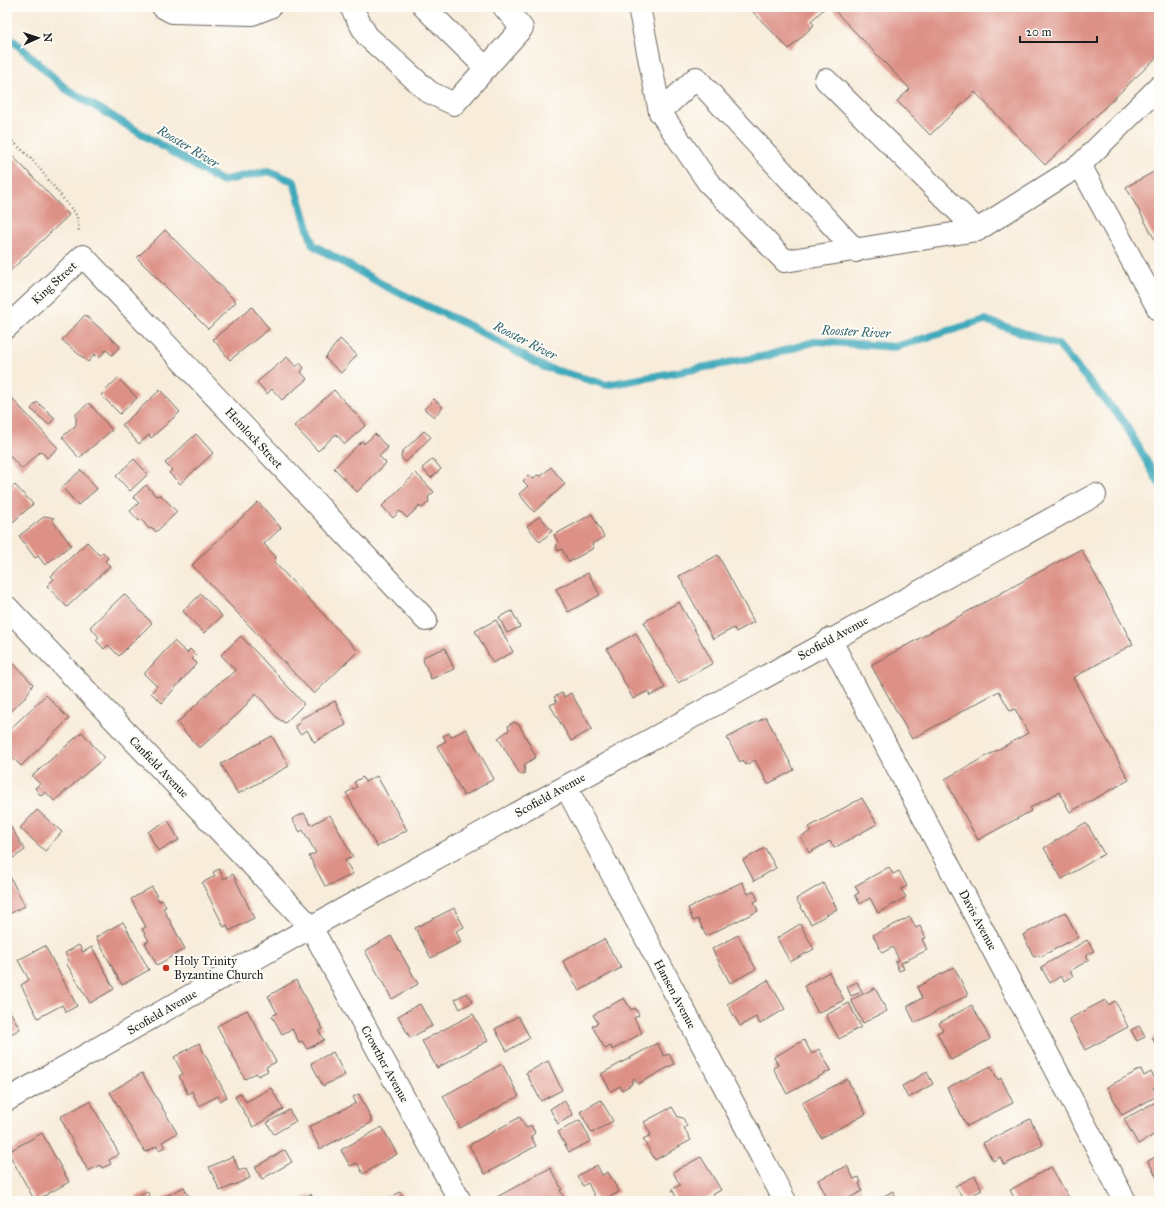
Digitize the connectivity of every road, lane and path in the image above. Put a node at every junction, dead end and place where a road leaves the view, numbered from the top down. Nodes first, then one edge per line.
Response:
1 (163, 7) edge
2 (270, 7) edge
3 (351, 7) edge
4 (424, 7) edge
5 (504, 7) edge
6 (639, 7) edge
7 (486, 68) junction
8 (826, 80) dead end
9 (1159, 87) edge
10 (660, 112) junction
11 (7, 136) edge
12 (1080, 165) junction
13 (78, 228) dead end
14 (977, 230) junction
15 (856, 251) junction
16 (83, 256) joint
17 (1159, 310) edge
18 (7, 327) edge
19 (1095, 495) dead end
20 (7, 607) edge
21 (426, 620) dead end
22 (830, 639) junction
23 (566, 787) junction
24 (311, 927) junction
25 (7, 1100) edge
26 (460, 1201) edge
27 (785, 1201) edge
28 (1125, 1201) edge

1 - 2 street
3 - 7 street
4 - 7 street
5 - 7 street
6 - 10 street
8 - 14 street
9 - 12 street
10 - 15 street
10 - 15 street
11 - 13 path
12 - 14 street
12 - 17 street
14 - 15 street
16 - 18 street, King Street
16 - 21 street, Hemlock Street
19 - 22 street, Scofield Avenue
20 - 24 street, Canfield Avenue
22 - 23 street, Scofield Avenue
22 - 28 street, Davis Avenue
23 - 24 street, Scofield Avenue
23 - 27 street, Hansen Avenue
24 - 25 street, Scofield Avenue
24 - 26 street, Crowther Avenue

